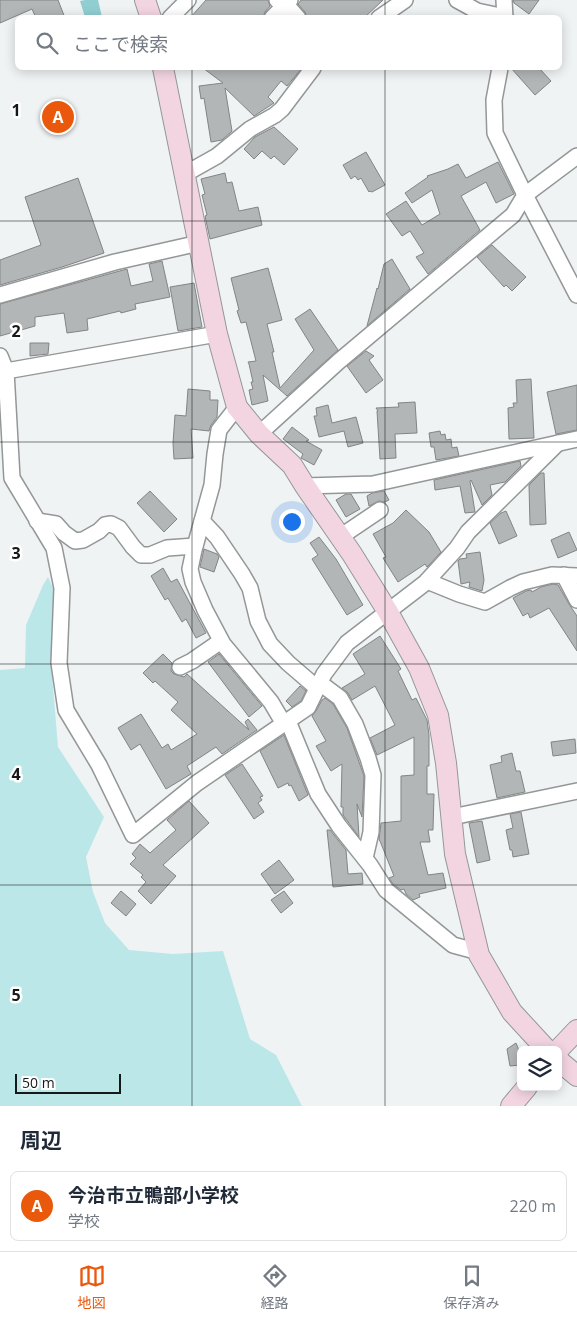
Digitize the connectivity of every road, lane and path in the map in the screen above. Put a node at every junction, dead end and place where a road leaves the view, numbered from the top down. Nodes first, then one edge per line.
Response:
1 (145, 0) edge
2 (188, 0) edge
3 (405, 0) edge
4 (457, 0) edge
5 (504, 0) edge
6 (283, 2) edge
7 (150, 15) edge
8 (173, 15) edge
9 (274, 15) edge
10 (296, 15) edge
11 (383, 15) edge
12 (496, 15) edge
13 (505, 15) edge
14 (163, 70) edge
15 (311, 70) edge
16 (500, 70) edge
17 (577, 156) edge
18 (185, 174) junction
19 (525, 195) junction
20 (199, 243) junction
21 (0, 295) edge
22 (577, 295) edge
23 (217, 334) junction
24 (0, 356) edge
25 (6, 371) junction
26 (238, 407) junction
27 (259, 434) junction
28 (577, 439) edge
29 (558, 443) junction
30 (305, 486) junction
31 (380, 510) dead end
32 (38, 521) junction
33 (202, 521) junction
34 (340, 537) junction
35 (195, 546) junction
36 (570, 576) edge
37 (426, 581) junction
38 (577, 600) edge
39 (388, 612) junction
40 (221, 641) junction
41 (180, 667) dead end
42 (318, 686) junction
43 (286, 722) junction
44 (577, 791) edge
45 (452, 817) junction
46 (364, 858) junction
47 (479, 952) junction
48 (577, 1030) edge
49 (543, 1046) edge
50 (562, 1046) edge
51 (562, 1063) edge
52 (577, 1076) edge
53 (523, 1091) edge
54 (511, 1106) edge

1 - 7 street
2 - 8 street
3 - 11 street
4 - 12 street
5 - 13 street
6 - 9 street
6 - 10 street
14 - 18 street
15 - 18 street
16 - 19 street
17 - 19 street
18 - 20 street
19 - 22 street
19 - 27 street
20 - 21 street
20 - 23 street
23 - 25 street
23 - 26 street
24 - 25 street
25 - 32 street
26 - 27 street
26 - 33 street
27 - 30 street
28 - 29 street
29 - 30 street
29 - 37 street
30 - 34 street
31 - 34 street
32 - 35 street
32 - 43 street
33 - 35 street
33 - 42 street
34 - 39 street
35 - 40 street
36 - 37 street
36 - 38 street
37 - 39 street
39 - 42 street
39 - 45 street
40 - 41 street
40 - 43 street
42 - 43 street
42 - 46 street
43 - 46 street
44 - 45 street
45 - 47 street
46 - 47 street
47 - 49 street
48 - 50 street
51 - 52 street
53 - 54 street

